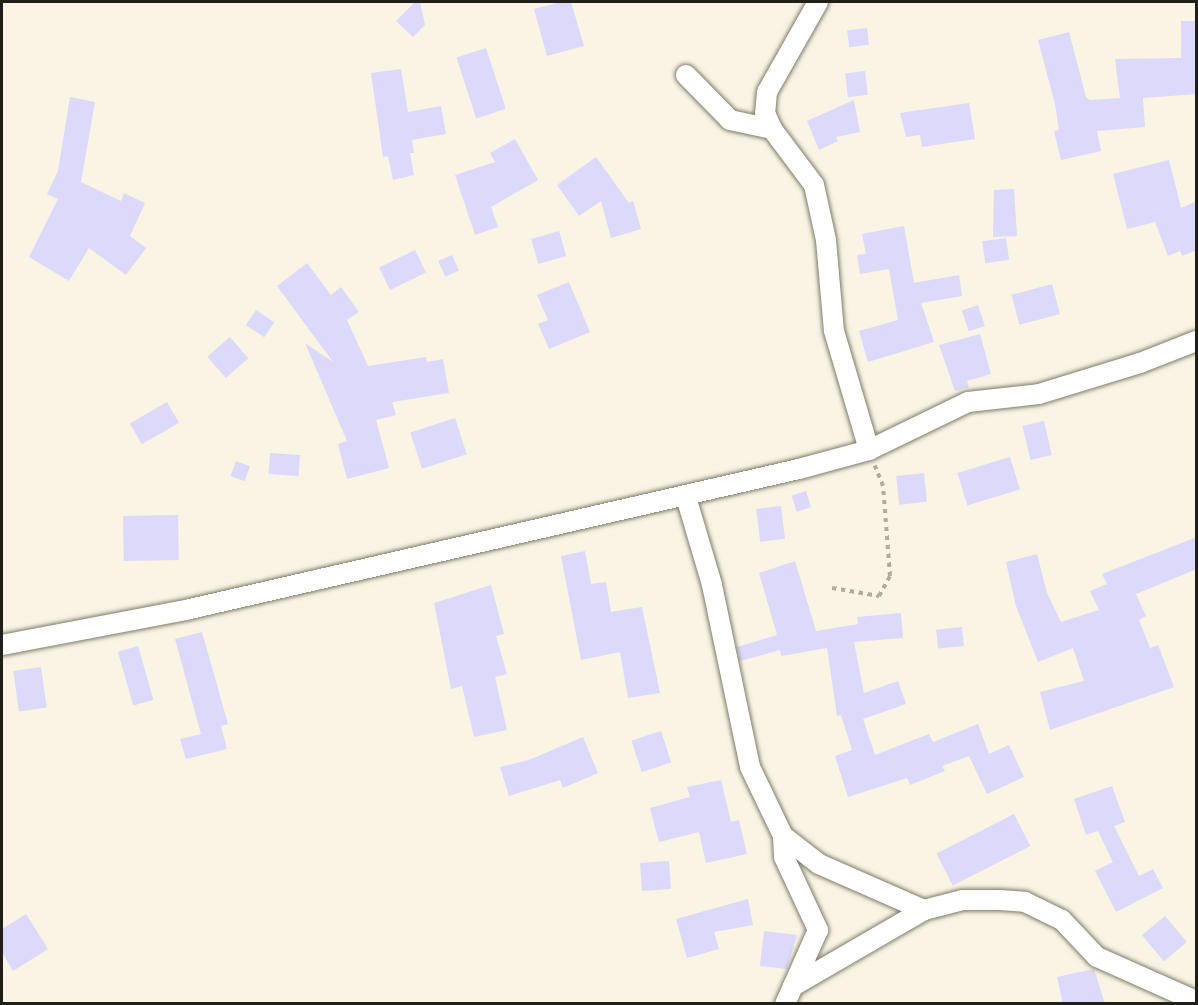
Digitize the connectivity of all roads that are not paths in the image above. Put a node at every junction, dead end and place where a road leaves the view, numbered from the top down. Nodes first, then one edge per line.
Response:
1 (818, 2) edge
2 (686, 75) dead end
3 (772, 129) junction
4 (1197, 341) edge
5 (869, 450) junction
6 (686, 497) junction
7 (2, 645) edge
8 (783, 837) junction
9 (924, 910) junction
10 (789, 994) edge
11 (1197, 1001) edge

1 - 3 street
2 - 3 street
3 - 5 street
4 - 5 street
5 - 6 street
6 - 7 street
6 - 8 street
8 - 9 street
8 - 10 street
9 - 10 street
9 - 11 street

